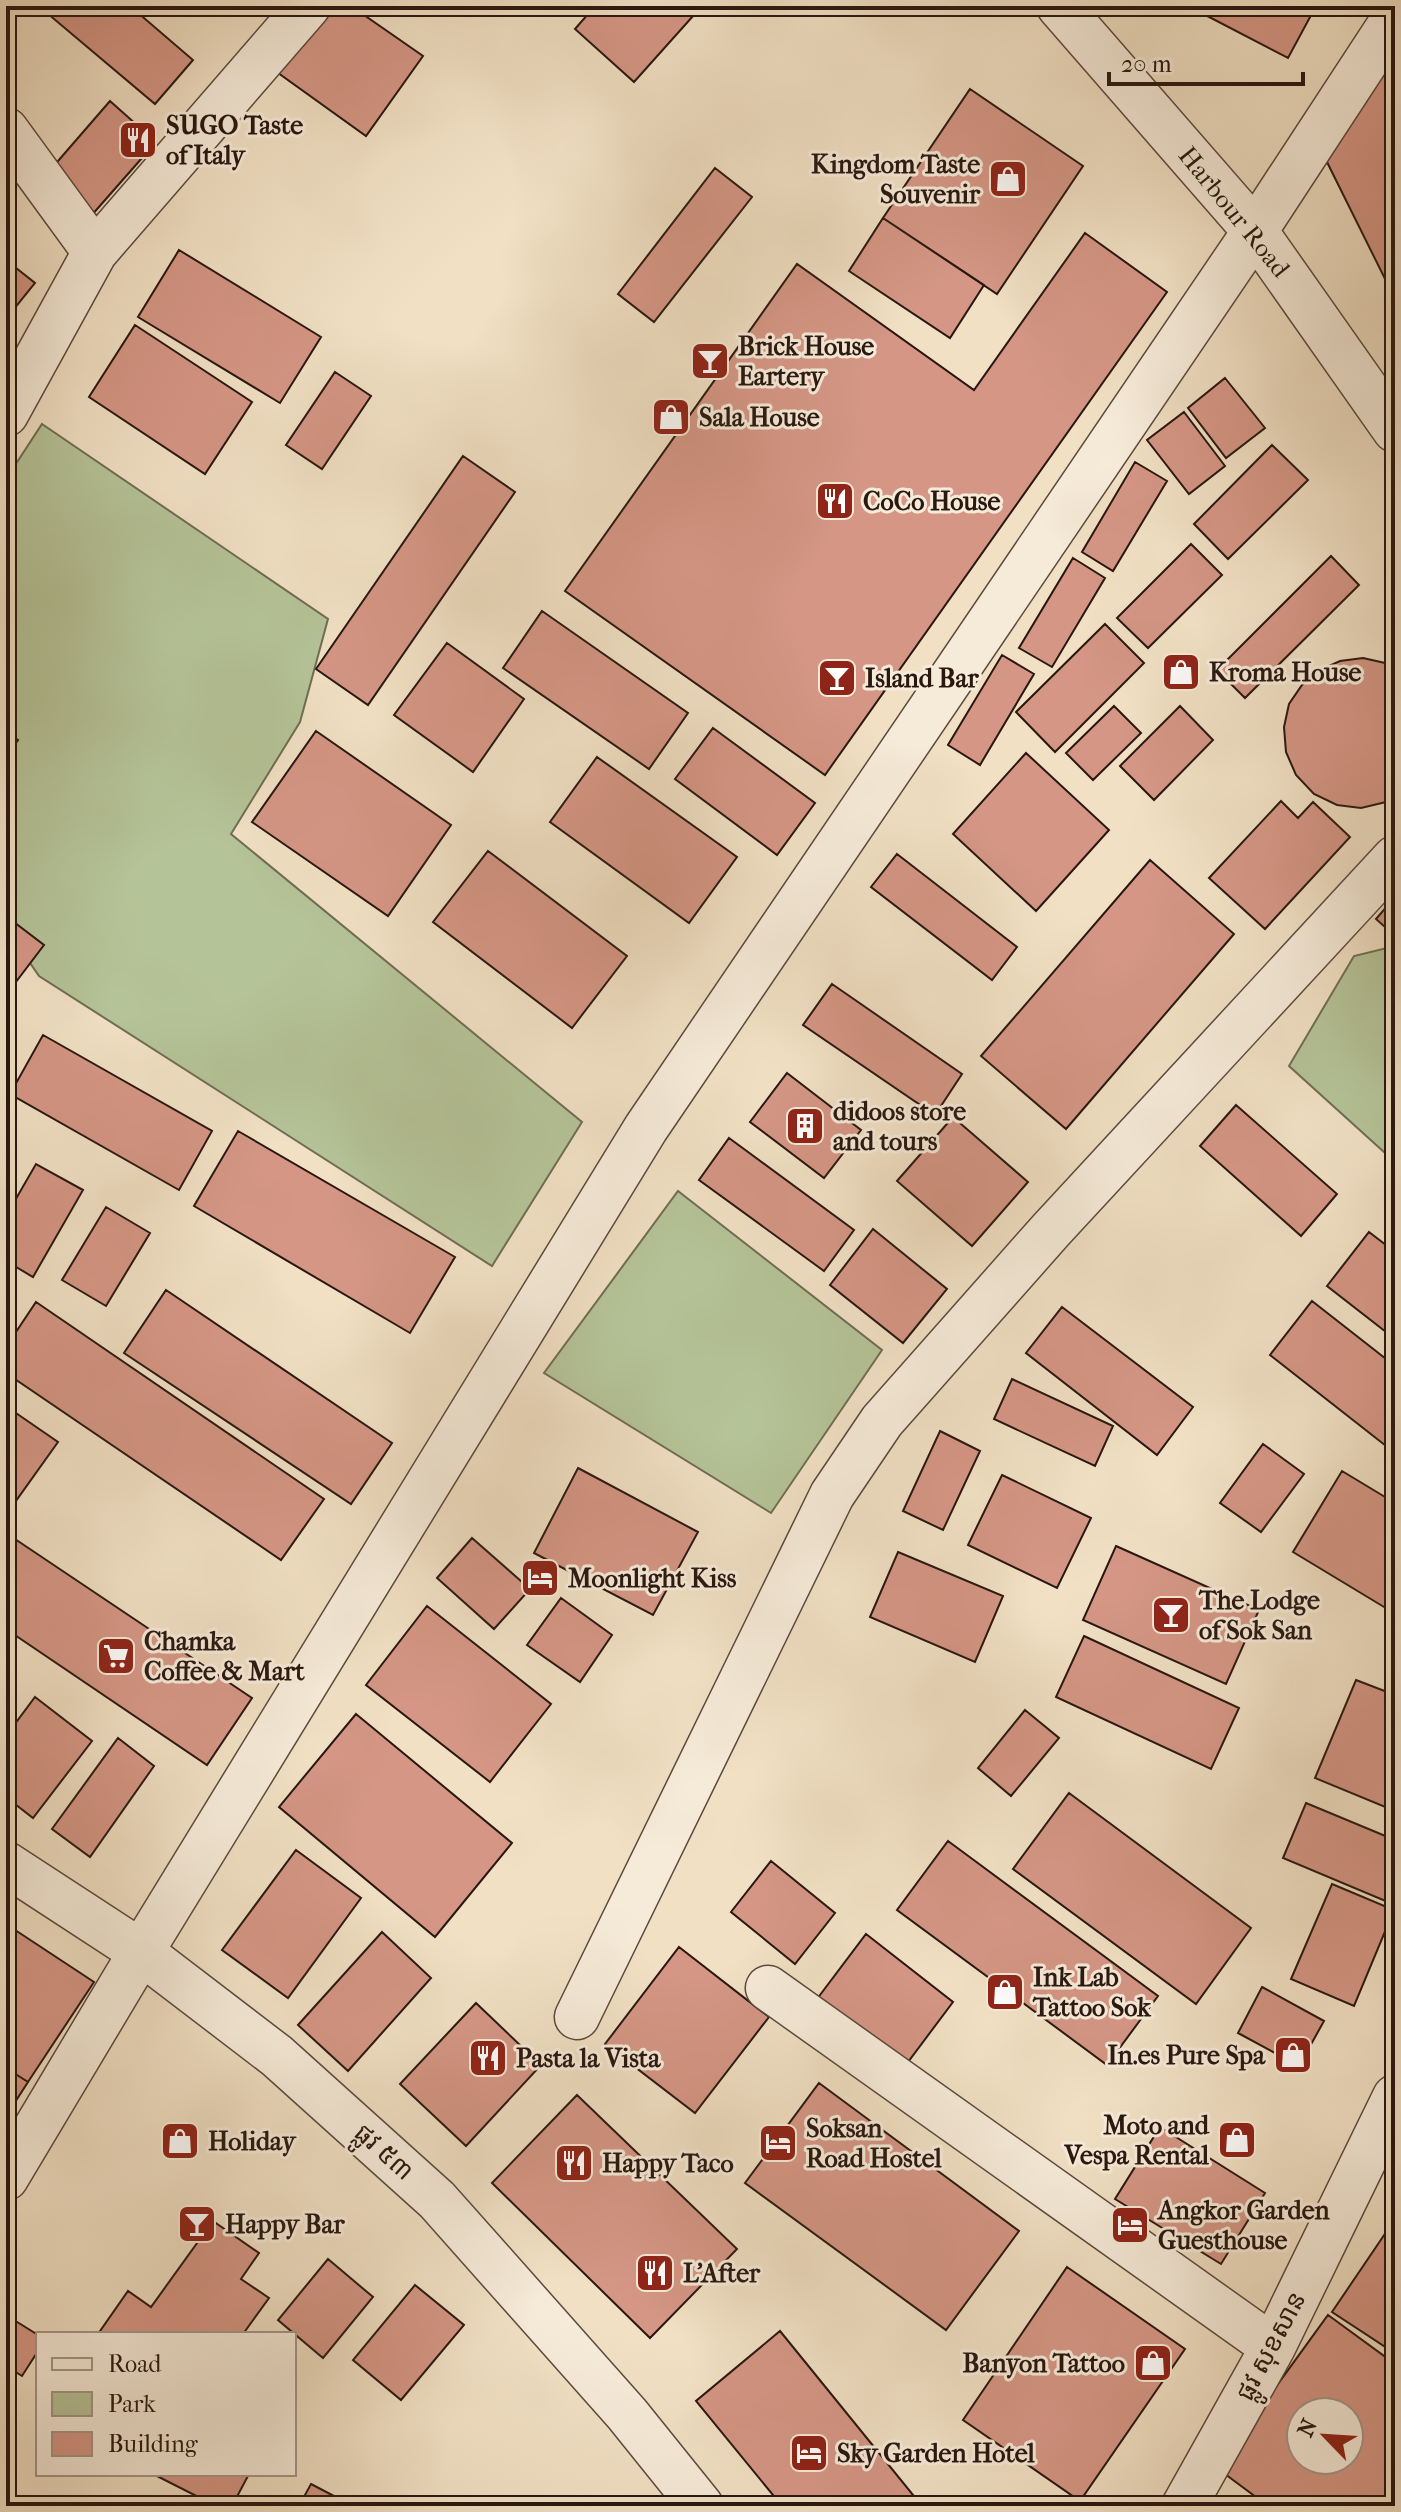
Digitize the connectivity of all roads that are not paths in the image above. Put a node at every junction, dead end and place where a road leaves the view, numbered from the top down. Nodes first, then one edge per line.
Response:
1 (308, 6) edge
2 (1059, 6) edge
3 (1395, 17) edge
4 (6, 130) edge
5 (1255, 231) junction
6 (95, 252) junction
7 (6, 414) edge
8 (1395, 430) edge
9 (1395, 858) edge
10 (6, 1864) edge
11 (141, 1952) junction
12 (768, 1988) dead end
13 (577, 2017) dead end
14 (1395, 2097) edge
15 (6, 2178) edge
16 (1273, 2347) junction
17 (701, 2506) edge
18 (1184, 2506) edge

1 - 6 street
2 - 5 street, Harbour Road
3 - 5 street
4 - 6 street
5 - 8 street, Harbour Road
5 - 11 street
6 - 7 street
9 - 13 street
10 - 11 street, ផ្លូវ ៥៣
11 - 15 street
11 - 17 street, ផ្លូវ ៥៣
12 - 16 street
14 - 16 street, ផ្លូវ សុខសាន
16 - 18 street, ផ្លូវ សុខសាន

